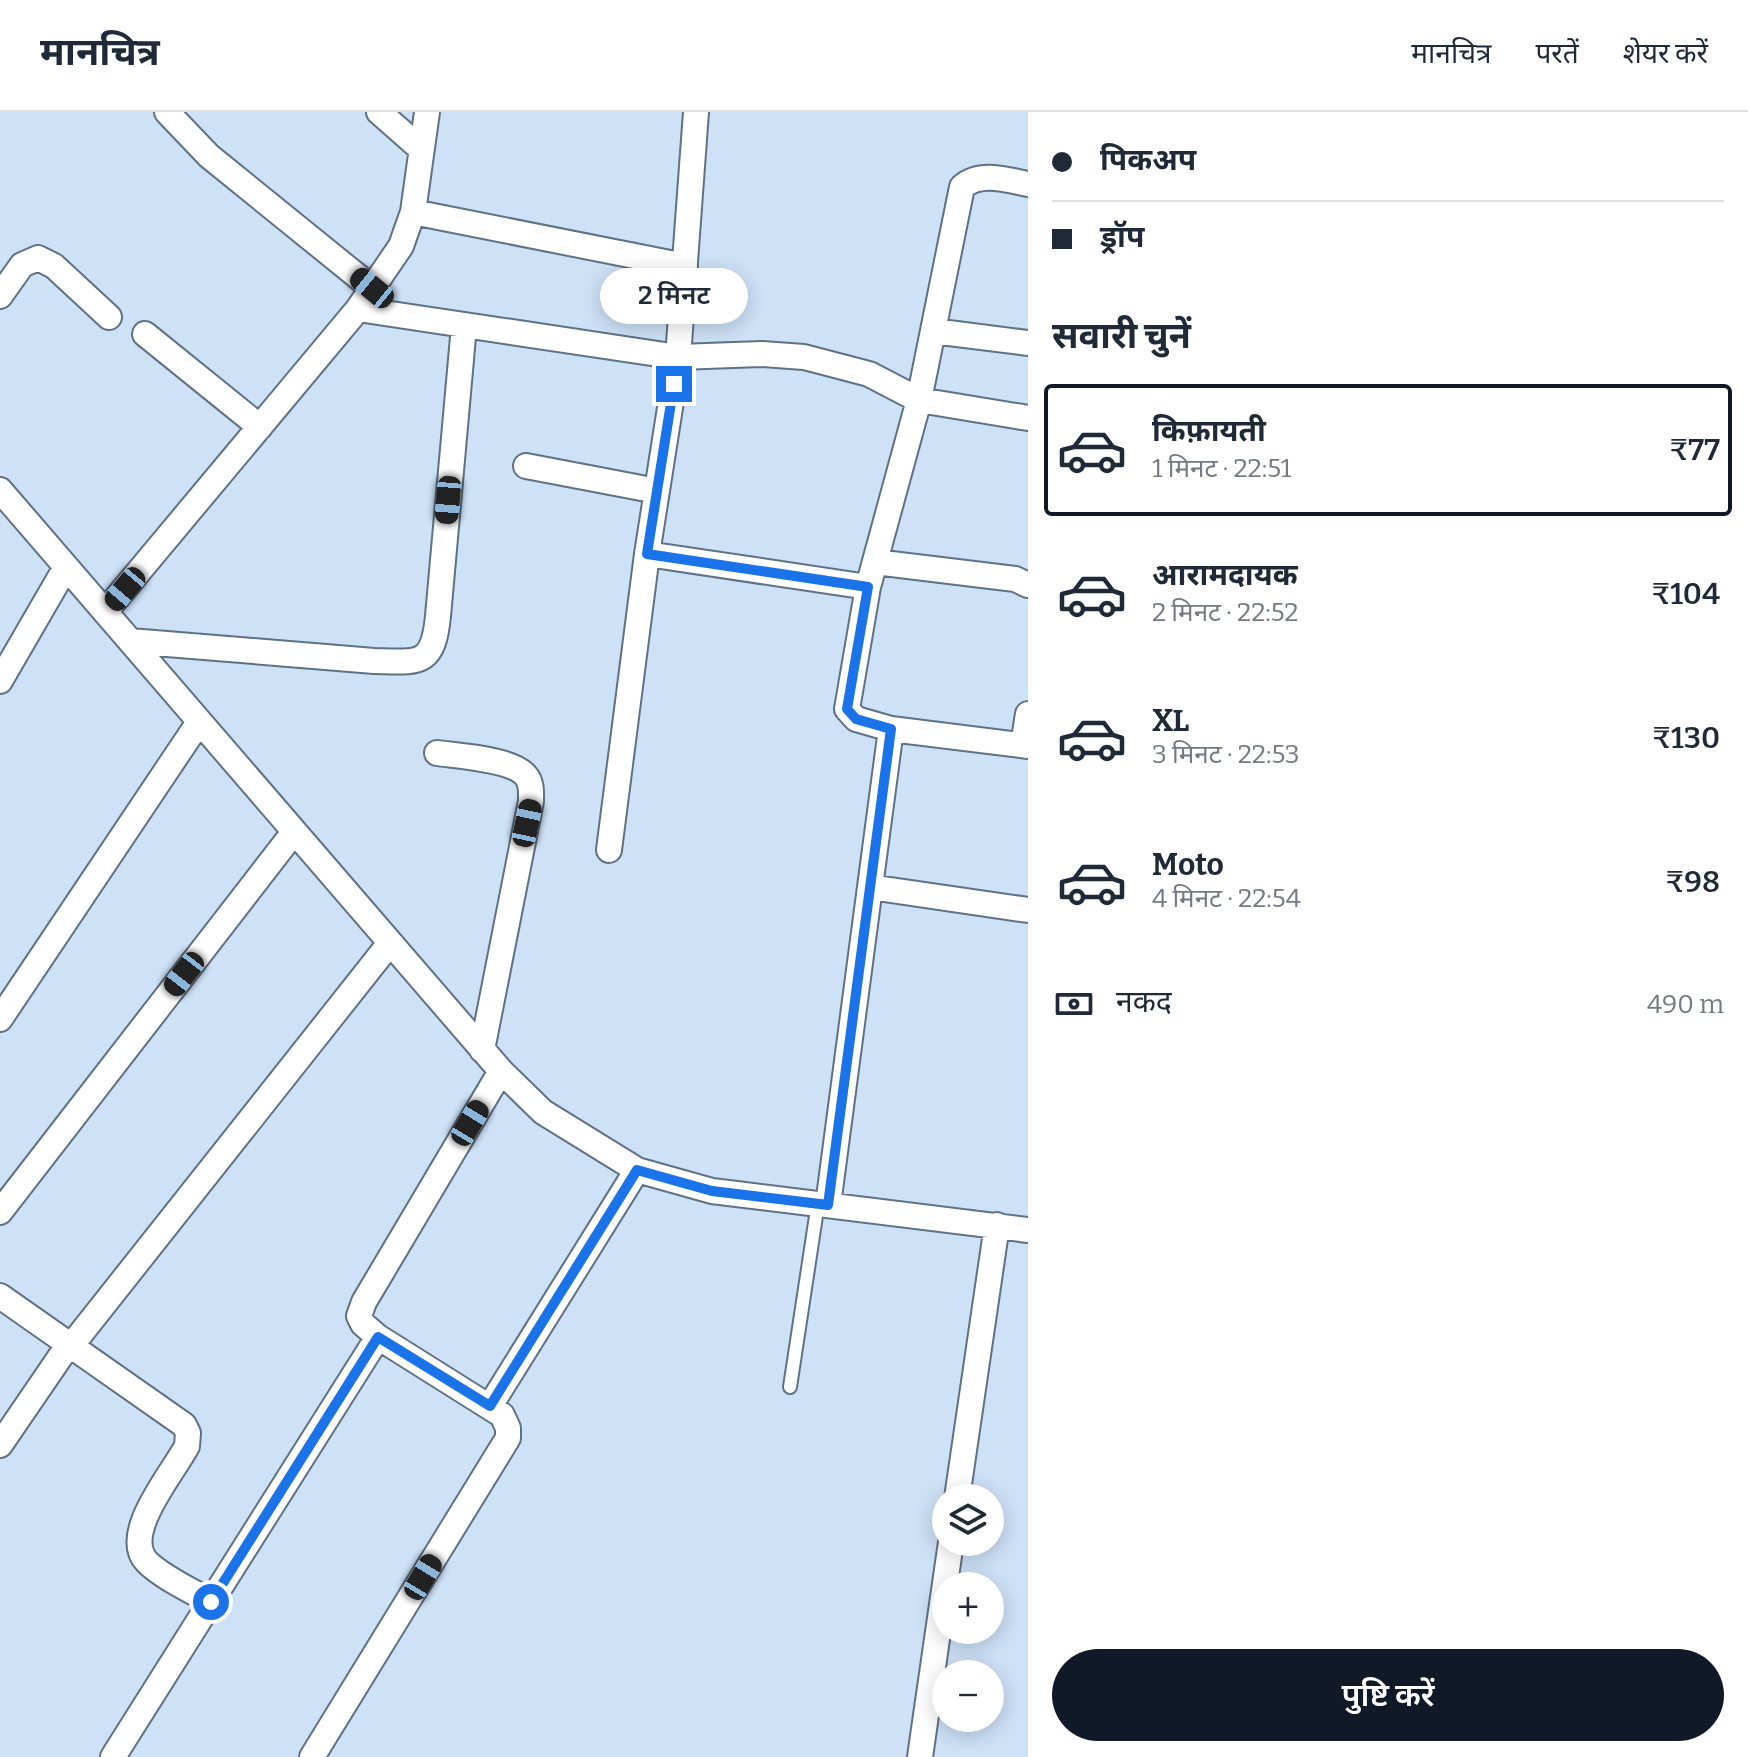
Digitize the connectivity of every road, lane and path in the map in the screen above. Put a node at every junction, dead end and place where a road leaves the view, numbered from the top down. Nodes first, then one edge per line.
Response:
1 (167, 112) edge
2 (379, 112) edge
3 (427, 112) edge
4 (696, 112) edge
5 (421, 149) junction
6 (1028, 184) edge
7 (413, 212) junction
8 (685, 266) junction
9 (372, 288) junction
10 (0, 296) edge
11 (358, 309) junction
12 (109, 317) dead end
13 (464, 326) junction
14 (933, 331) junction
15 (145, 334) dead end
16 (1028, 343) edge
17 (678, 357) junction
18 (919, 400) junction
19 (1028, 418) edge
20 (260, 427) junction
21 (526, 466) dead end
22 (0, 490) edge
23 (657, 491) junction
24 (647, 554) junction
25 (875, 562) junction
26 (66, 567) junction
27 (1028, 585) edge
28 (868, 587) junction
29 (105, 612) junction
30 (130, 641) junction
31 (0, 681) edge
32 (1028, 714) edge
33 (199, 722) junction
34 (891, 729) junction
35 (1026, 745) edge
36 (437, 753) dead end
37 (294, 832) junction
38 (609, 850) dead end
39 (870, 887) junction
40 (1028, 910) edge
41 (390, 943) junction
42 (0, 1019) edge
43 (482, 1050) junction
44 (501, 1071) junction
45 (637, 1170) junction
46 (823, 1204) junction
47 (0, 1212) edge
48 (997, 1225) junction
49 (1028, 1230) edge
50 (0, 1296) edge
51 (378, 1337) junction
52 (71, 1346) junction
53 (790, 1387) dead end
54 (490, 1406) junction
55 (0, 1445) edge
56 (959, 1484) edge
57 (949, 1556) edge
58 (211, 1602) junction
59 (113, 1757) edge
60 (312, 1757) edge
61 (920, 1757) edge

1 - 9 street
2 - 5 street
3 - 5 street
4 - 8 street
5 - 7 street
6 - 14 street
7 - 8 street
7 - 9 street
8 - 17 street
9 - 11 street
10 - 12 street
11 - 13 street
11 - 20 street
13 - 17 street
13 - 30 street
14 - 16 street
14 - 18 street
15 - 20 street
17 - 18 street
17 - 23 street
18 - 19 street
18 - 25 street
20 - 29 street
21 - 23 street
22 - 26 street
23 - 24 street
24 - 28 street
24 - 38 street
25 - 27 street
25 - 28 street
26 - 29 street
26 - 31 street
28 - 34 street
29 - 30 street
30 - 33 street
32 - 35 street
33 - 37 street
33 - 42 street
34 - 35 street
34 - 39 street
36 - 43 street
37 - 41 street
37 - 47 street
39 - 40 street
39 - 46 street
41 - 43 street
41 - 52 street
43 - 44 street
44 - 45 street
44 - 51 street
45 - 46 street
45 - 54 street
46 - 48 street
46 - 53 lane
48 - 49 street
48 - 56 street
50 - 52 street
51 - 54 street
51 - 58 street
52 - 55 street
52 - 58 street
54 - 60 street
57 - 61 street
58 - 59 street

